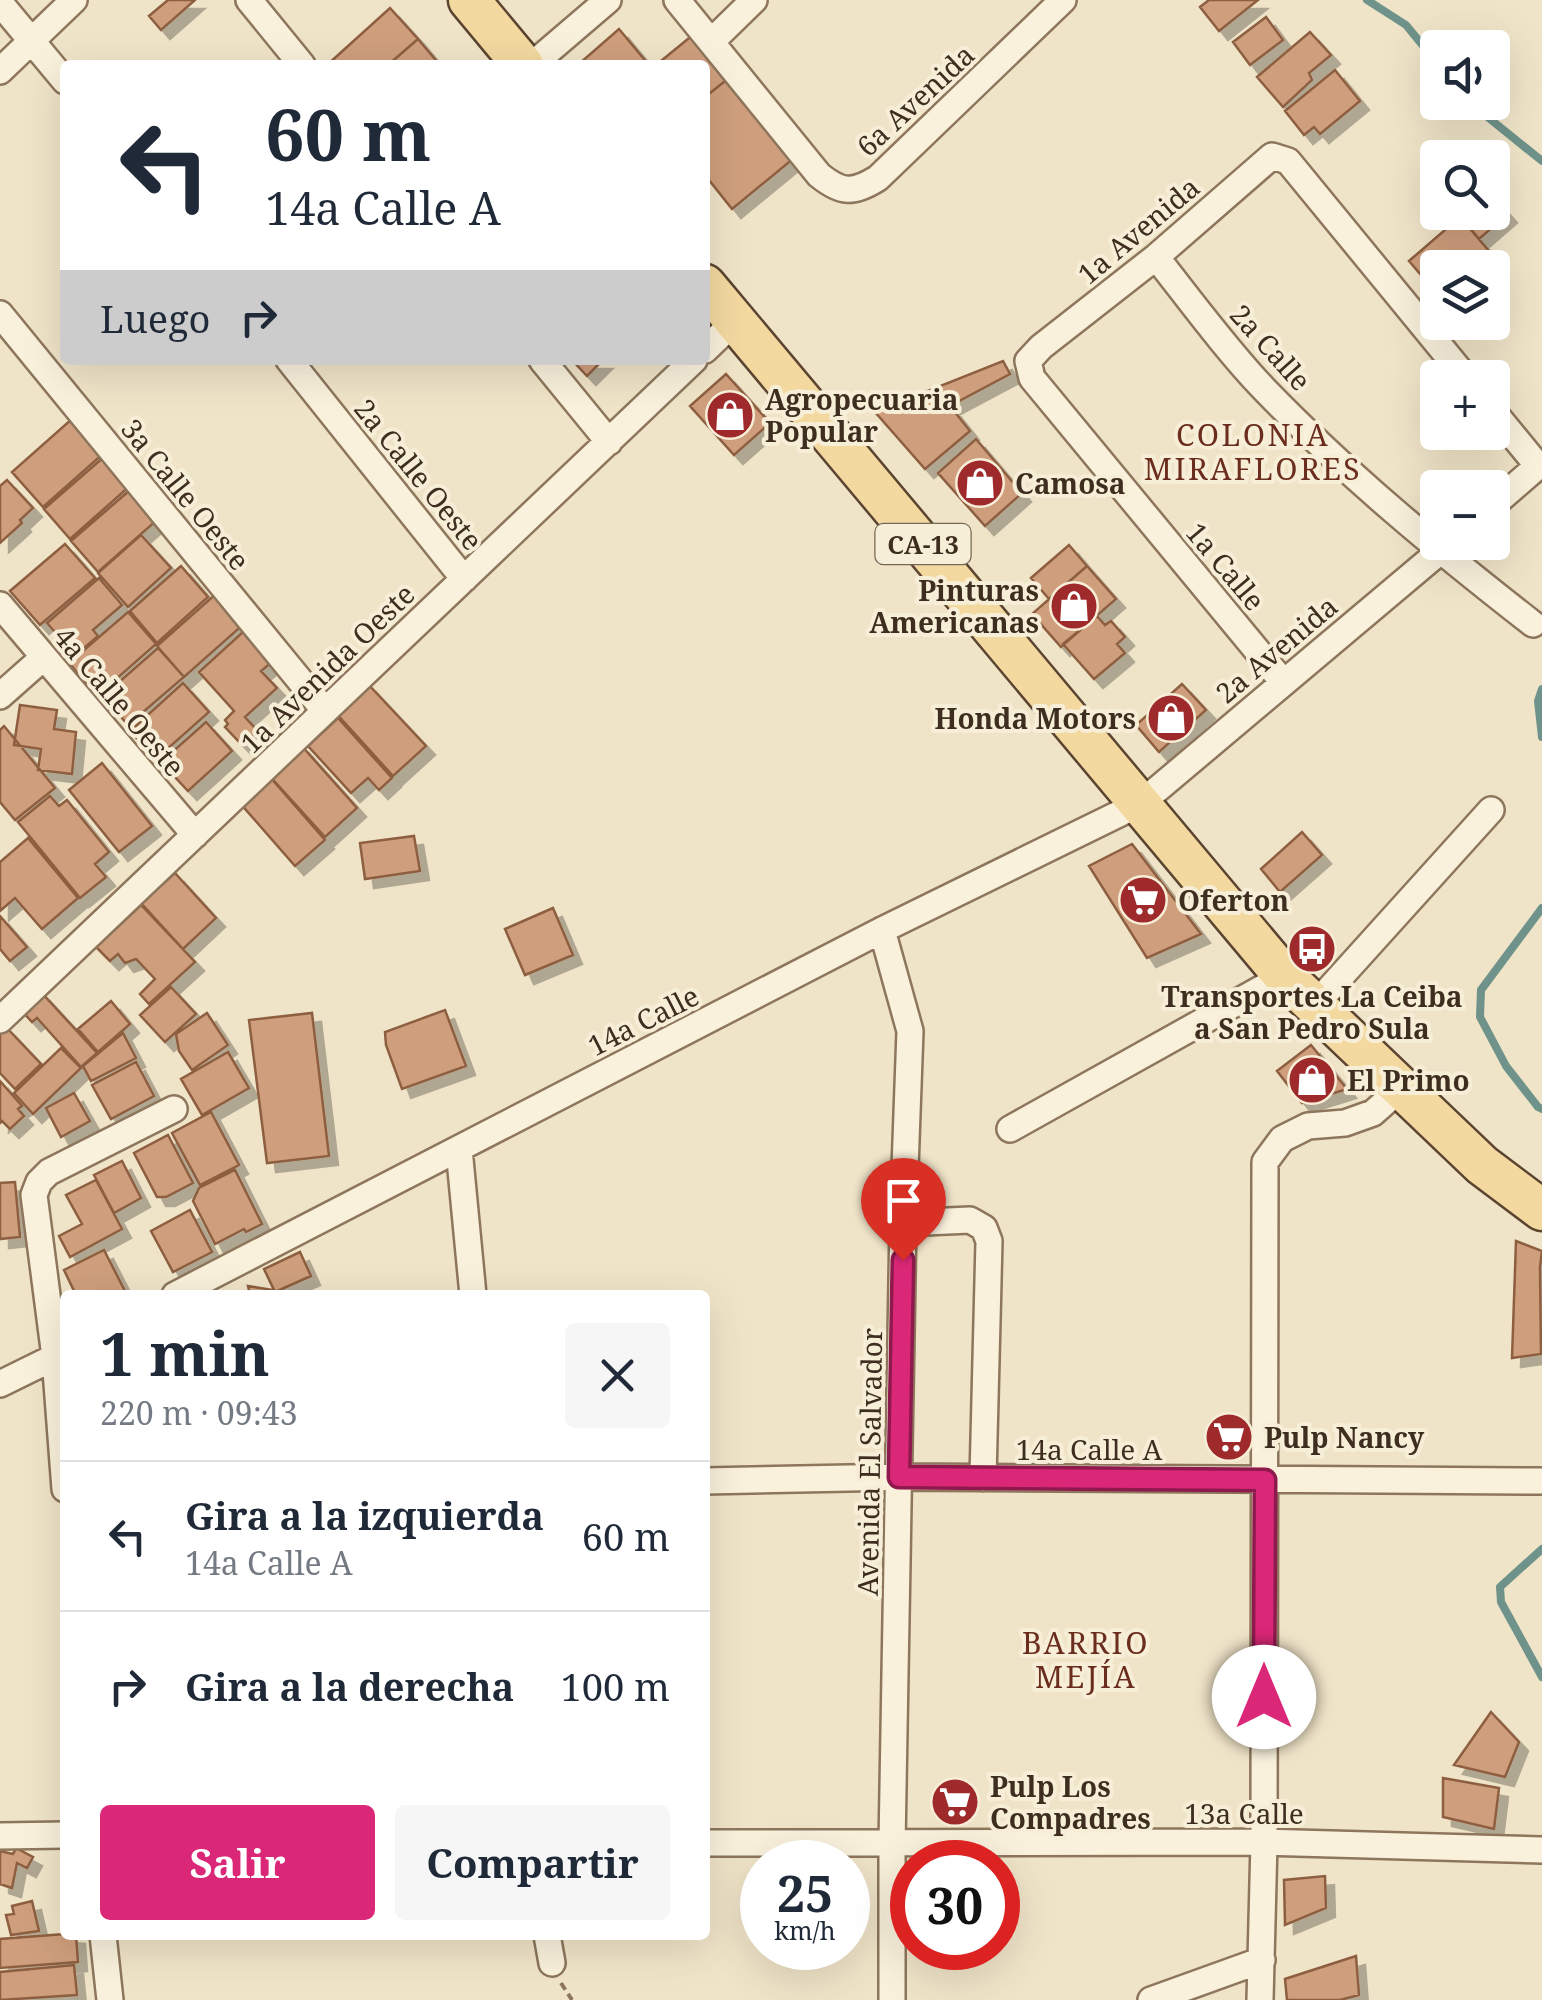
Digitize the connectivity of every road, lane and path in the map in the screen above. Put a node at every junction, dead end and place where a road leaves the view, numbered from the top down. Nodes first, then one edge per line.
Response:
1 (74, 0) edge
2 (248, 0) edge
3 (469, 0) edge
4 (608, 0) edge
5 (677, 0) edge
6 (754, 0) edge
7 (1063, 0) edge
8 (0, 2) edge
9 (32, 39) junction
10 (712, 41) junction
11 (298, 60) edge
12 (518, 60) edge
13 (538, 60) edge
14 (0, 71) edge
15 (60, 74) edge
16 (1156, 257) junction
17 (710, 291) edge
18 (0, 314) edge
19 (735, 322) junction
20 (710, 345) edge
21 (1040, 347) joint
22 (1451, 360) edge
23 (293, 365) edge
24 (546, 365) edge
25 (689, 365) edge
26 (1510, 432) edge
27 (608, 442) junction
28 (1510, 490) edge
29 (1420, 529) edge
30 (1430, 560) edge
31 (1461, 560) edge
32 (464, 579) junction
33 (0, 604) edge
34 (1533, 624) dead end
35 (44, 657) junction
36 (1283, 682) junction
37 (0, 696) edge
38 (325, 711) junction
39 (1141, 803) junction
40 (1491, 810) dead end
41 (194, 835) junction
42 (882, 930) junction
43 (1284, 976) junction
44 (1314, 1006) junction
45 (0, 1020) edge
46 (1400, 1089) junction
47 (174, 1110) dead end
48 (1010, 1129) dead end
49 (459, 1148) junction
50 (1542, 1210) edge
51 (903, 1224) junction
52 (185, 1290) edge
53 (473, 1290) edge
54 (60, 1354) edge
55 (0, 1384) edge
56 (899, 1477) junction
57 (983, 1478) junction
58 (1265, 1480) junction
59 (710, 1481) edge
60 (1538, 1481) edge
61 (60, 1835) edge
62 (0, 1836) edge
63 (892, 1840) edge
64 (710, 1842) edge
65 (1264, 1842) junction
66 (1020, 1843) edge
67 (890, 1844) edge
68 (1542, 1850) edge
69 (104, 1940) edge
70 (548, 1940) edge
71 (1262, 1960) junction
72 (552, 1963) dead end
73 (892, 1970) edge
74 (110, 2000) edge
75 (892, 2000) edge
76 (1151, 2000) edge
77 (1260, 2000) edge

1 - 9 street
2 - 11 street
3 - 12 main road
4 - 13 street
5 - 10 street
6 - 10 street
7 - 10 street, 6a Avenida
8 - 9 street
9 - 14 street
9 - 15 street
16 - 21 street, 1a Avenida
16 - 22 street, 1a Avenida
16 - 29 street, 2a Calle
17 - 19 main road, CA-13
18 - 38 street, 3a Calle Oeste
19 - 20 street
19 - 39 main road, CA-13
21 - 36 street, 1a Calle
23 - 32 street, 2a Calle Oeste
24 - 27 street
25 - 27 street, 1a Avenida Oeste
26 - 28 street
27 - 32 street, 1a Avenida Oeste
30 - 36 street, 2a Avenida
31 - 34 street, 2a Calle
32 - 38 street, 1a Avenida Oeste
33 - 35 street, 4a Calle Oeste
35 - 37 street
35 - 41 street, 4a Calle Oeste
36 - 39 street, 2a Avenida
38 - 41 street, 1a Avenida Oeste
39 - 42 street, 14a Calle
39 - 43 main road, CA-13
40 - 44 street
41 - 45 street, 1a Avenida Oeste
42 - 49 street, 14a Calle
42 - 51 street, Avenida El Salvador
43 - 44 main road, CA-13
43 - 48 street
44 - 46 main road, CA-13
46 - 50 main road, CA-13
46 - 58 street
47 - 54 street
49 - 52 street, 14a Calle
49 - 53 street
51 - 56 street, Avenida El Salvador
51 - 57 street
54 - 55 street
56 - 57 street, 14a Calle A
56 - 59 street, 14a Calle A
56 - 63 street, Avenida El Salvador
57 - 58 street, 14a Calle A
58 - 60 street, 14a Calle A
58 - 65 street
61 - 62 street
64 - 67 street, 13a Calle
65 - 66 street, 13a Calle
65 - 68 street, 13a Calle
65 - 71 street
69 - 74 street
70 - 72 street
71 - 76 street
71 - 77 street
73 - 75 street, Avenida El Salvador

